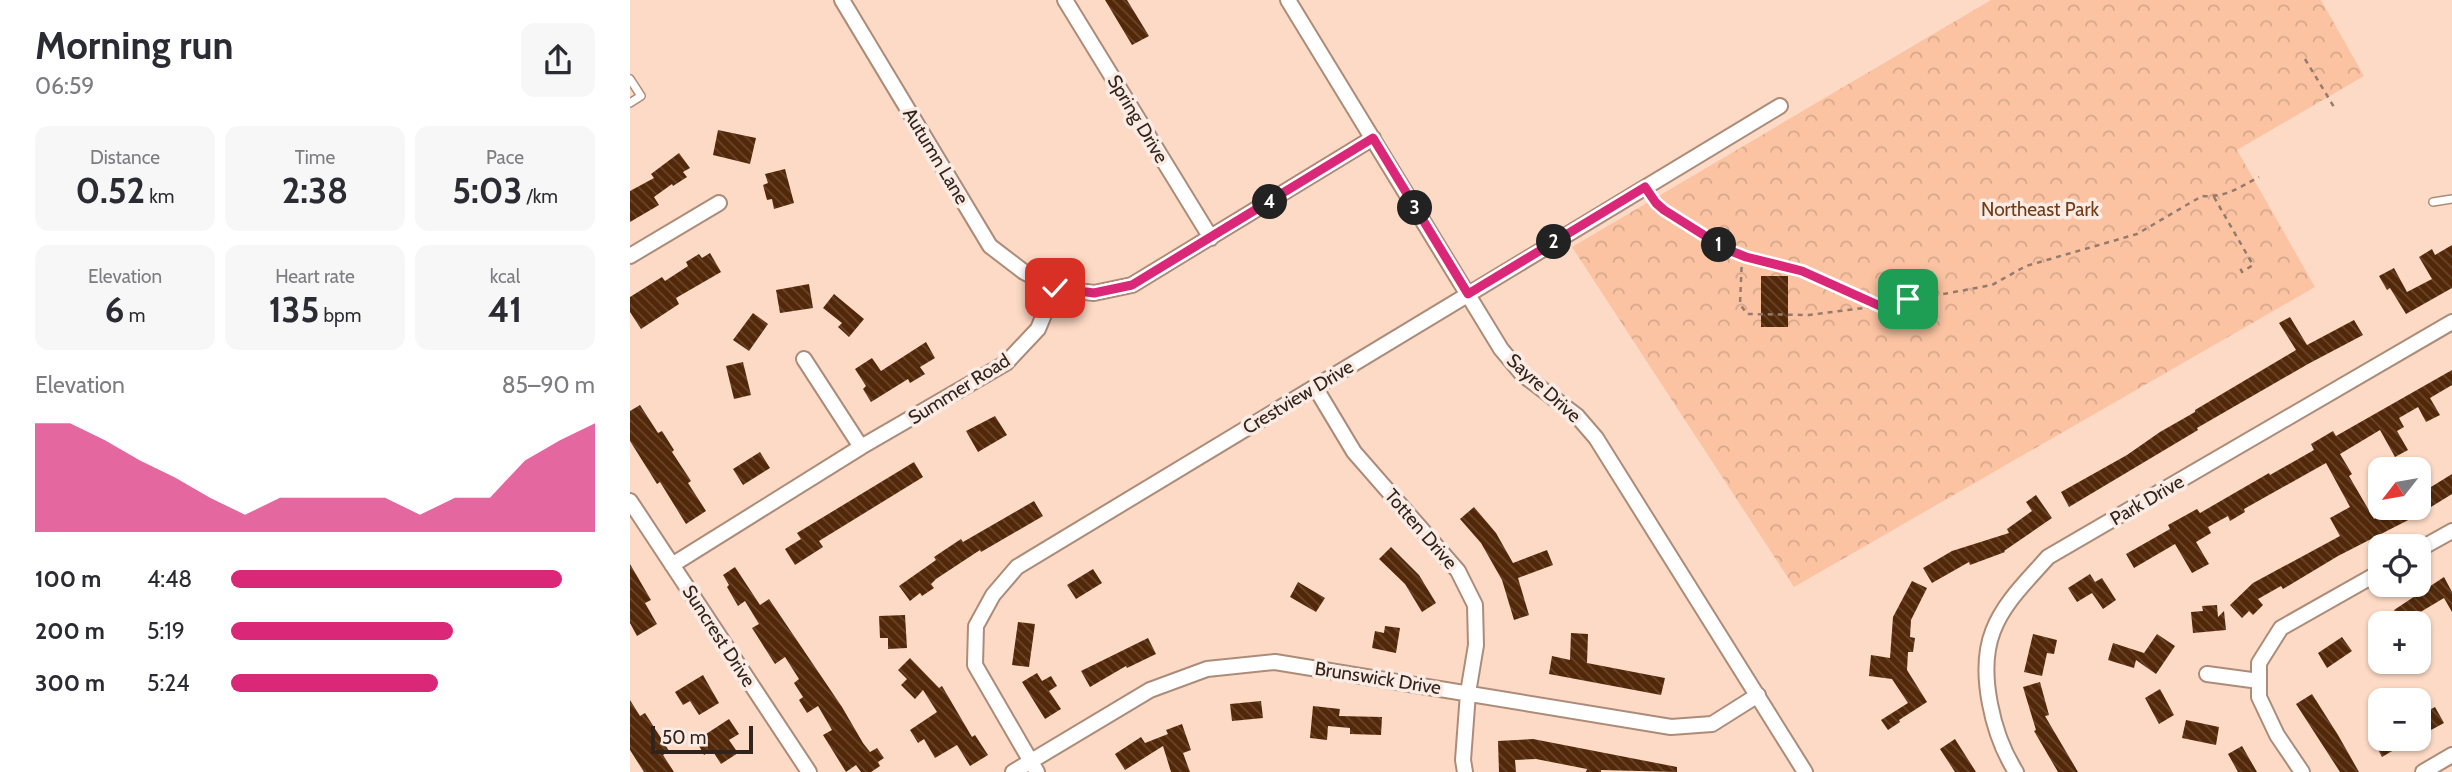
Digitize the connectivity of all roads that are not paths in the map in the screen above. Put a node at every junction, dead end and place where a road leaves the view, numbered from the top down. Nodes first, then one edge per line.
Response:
1 (842, 0) edge
2 (1065, 0) edge
3 (1288, 0) edge
4 (630, 79) edge
5 (630, 103) edge
6 (1780, 106) dead end
7 (1373, 138) junction
8 (2452, 199) edge
9 (2433, 202) dead end
10 (719, 203) dead end
11 (1211, 238) junction
12 (630, 256) edge
13 (1055, 288) junction
14 (1468, 294) junction
15 (2452, 322) edge
16 (804, 359) dead end
17 (1315, 387) junction
18 (861, 447) junction
19 (630, 501) edge
20 (2452, 531) edge
21 (2431, 543) edge
22 (672, 565) junction
23 (2368, 579) edge
24 (2207, 674) dead end
25 (2259, 681) junction
26 (1468, 693) junction
27 (1758, 695) junction
28 (2452, 755) edge
29 (1034, 766) edge
30 (808, 772) edge
31 (1013, 772) edge
32 (1465, 772) edge
33 (1805, 772) edge
34 (2016, 772) edge
35 (2302, 772) edge
36 (2423, 772) edge

1 - 13 street, Autumn Lane
2 - 11 street, Spring Drive
3 - 7 street, Sayre Drive
4 - 5 lane
6 - 14 street, Crestview Drive
7 - 11 street
7 - 14 street, Sayre Drive
8 - 9 lane
10 - 12 street
11 - 13 street
13 - 18 street, Summer Road
14 - 17 street, Crestview Drive
14 - 27 street, Sayre Drive
15 - 34 street, Park Drive
16 - 18 street
17 - 26 street, Totten Drive
17 - 29 street, Crestview Drive
18 - 22 street, Summer Road
19 - 22 street, Suncrest Drive
20 - 21 street
22 - 30 street, Suncrest Drive
23 - 25 street
24 - 25 street
25 - 35 street
26 - 27 street, Brunswick Drive
26 - 29 street, Brunswick Drive
26 - 32 street, Totten Drive
27 - 33 street, Sayre Drive
28 - 36 street
29 - 31 street, Brunswick Drive

